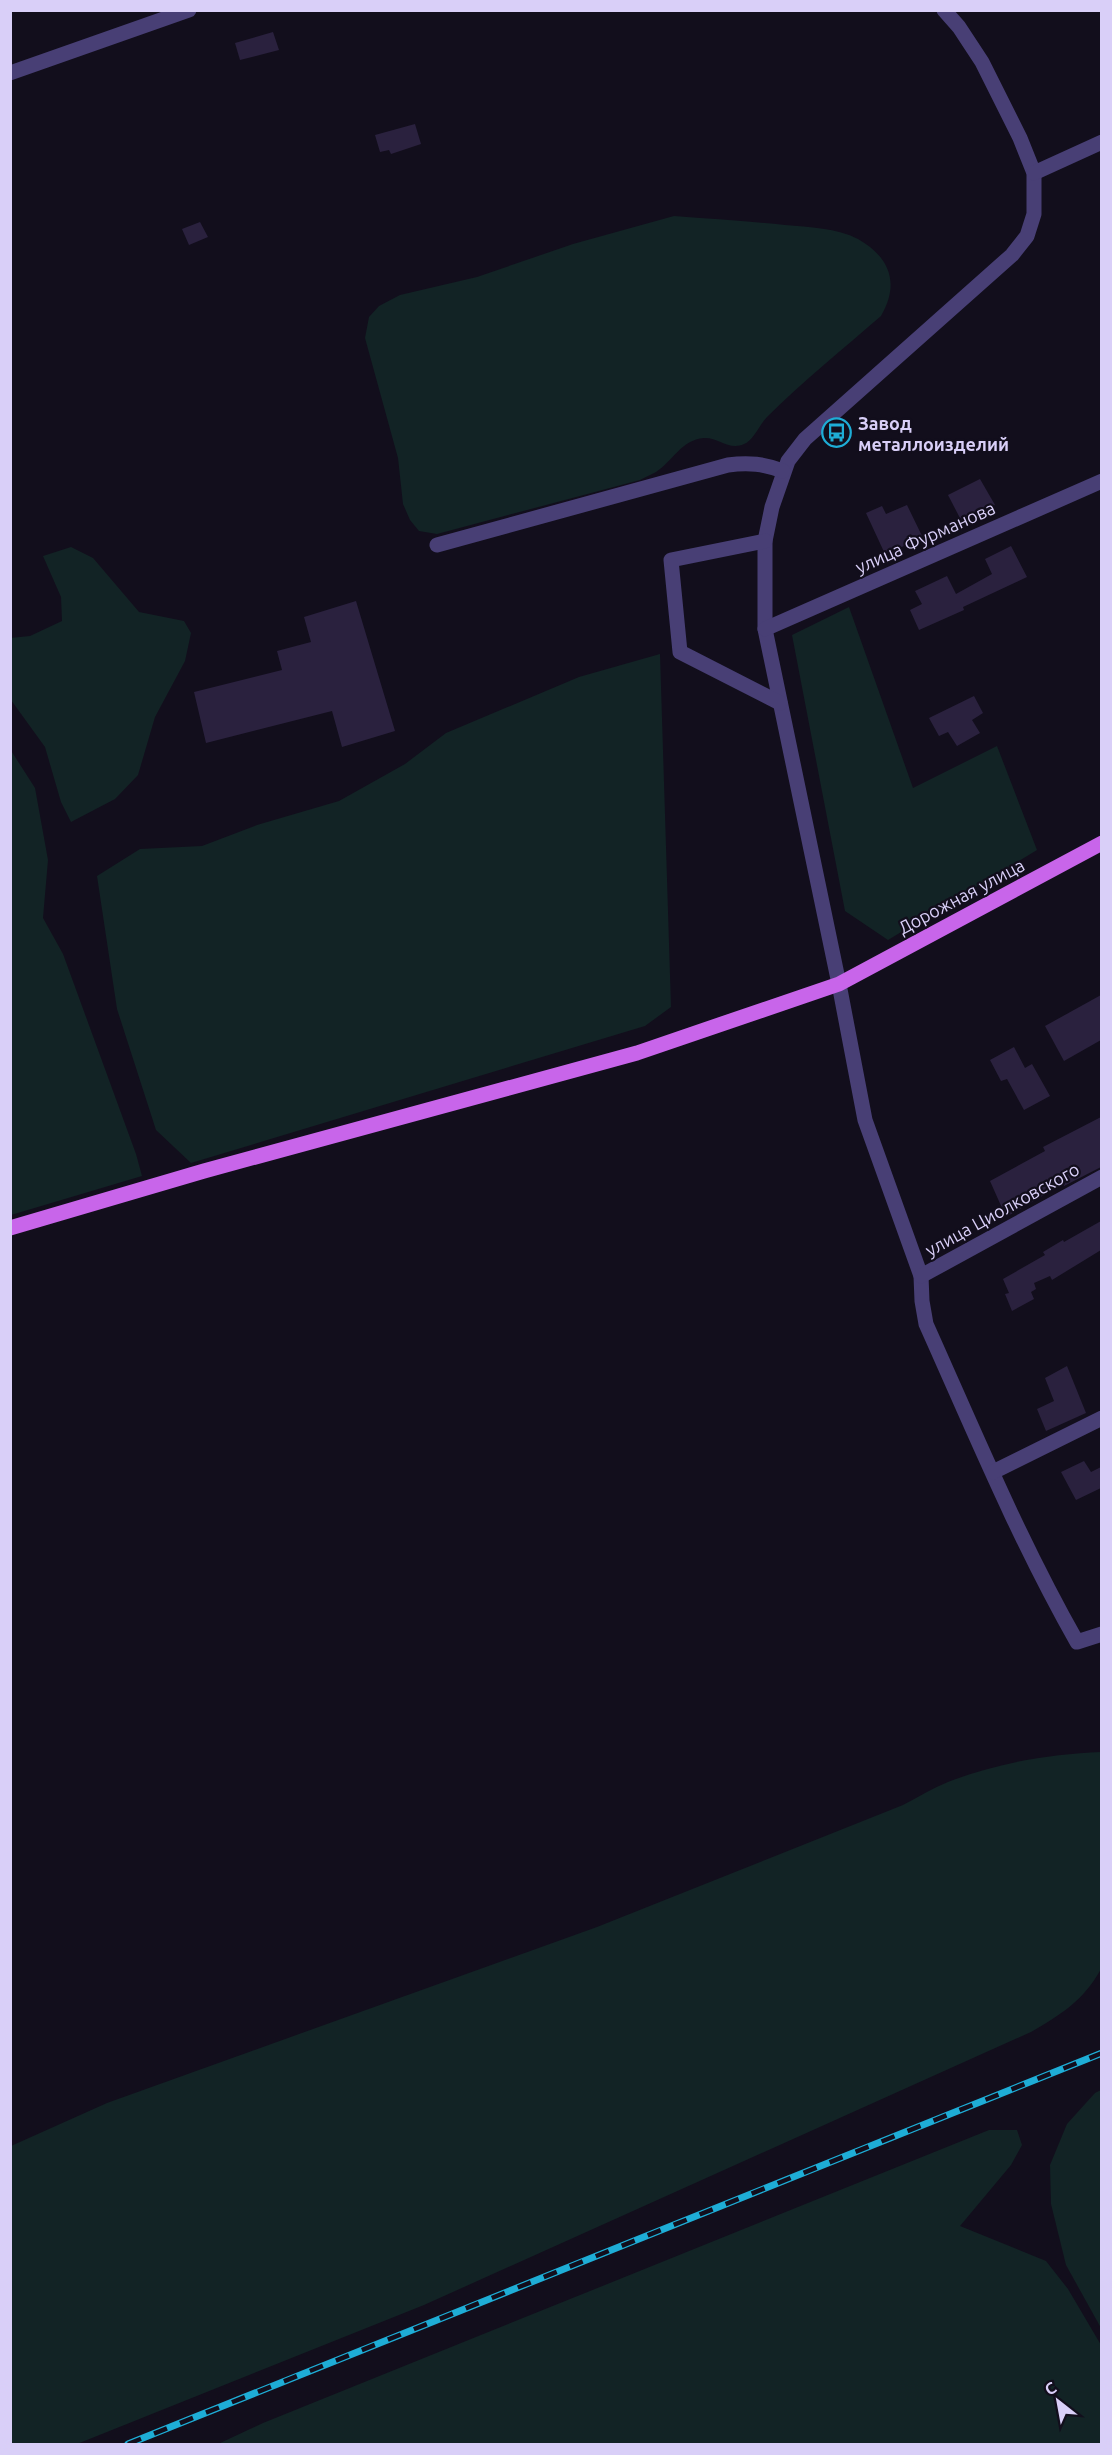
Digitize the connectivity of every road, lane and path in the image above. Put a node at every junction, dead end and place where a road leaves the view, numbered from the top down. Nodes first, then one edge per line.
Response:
1 (189, 10) edge
2 (944, 10) edge
3 (10, 73) edge
4 (1101, 142) edge
5 (1034, 173) junction
6 (783, 471) junction
7 (1101, 481) edge
8 (765, 541) junction
9 (437, 545) dead end
10 (765, 629) junction
11 (780, 703) junction
12 (1101, 843) edge
13 (839, 984) junction
14 (1101, 1177) edge
15 (10, 1228) edge
16 (921, 1276) junction
17 (1101, 1418) edge
18 (993, 1472) junction
19 (1101, 1634) edge

1 - 3 street
2 - 5 street
4 - 5 street
5 - 6 street
6 - 8 street
6 - 9 street
7 - 10 street, улица Фурманова
8 - 10 street
8 - 11 street
10 - 11 street
11 - 13 street
12 - 13 main road, Дорожная улица
13 - 15 main road, Дорожная улица
13 - 16 street
14 - 16 street, улица Циолковского
16 - 18 street
17 - 18 street
18 - 19 street

